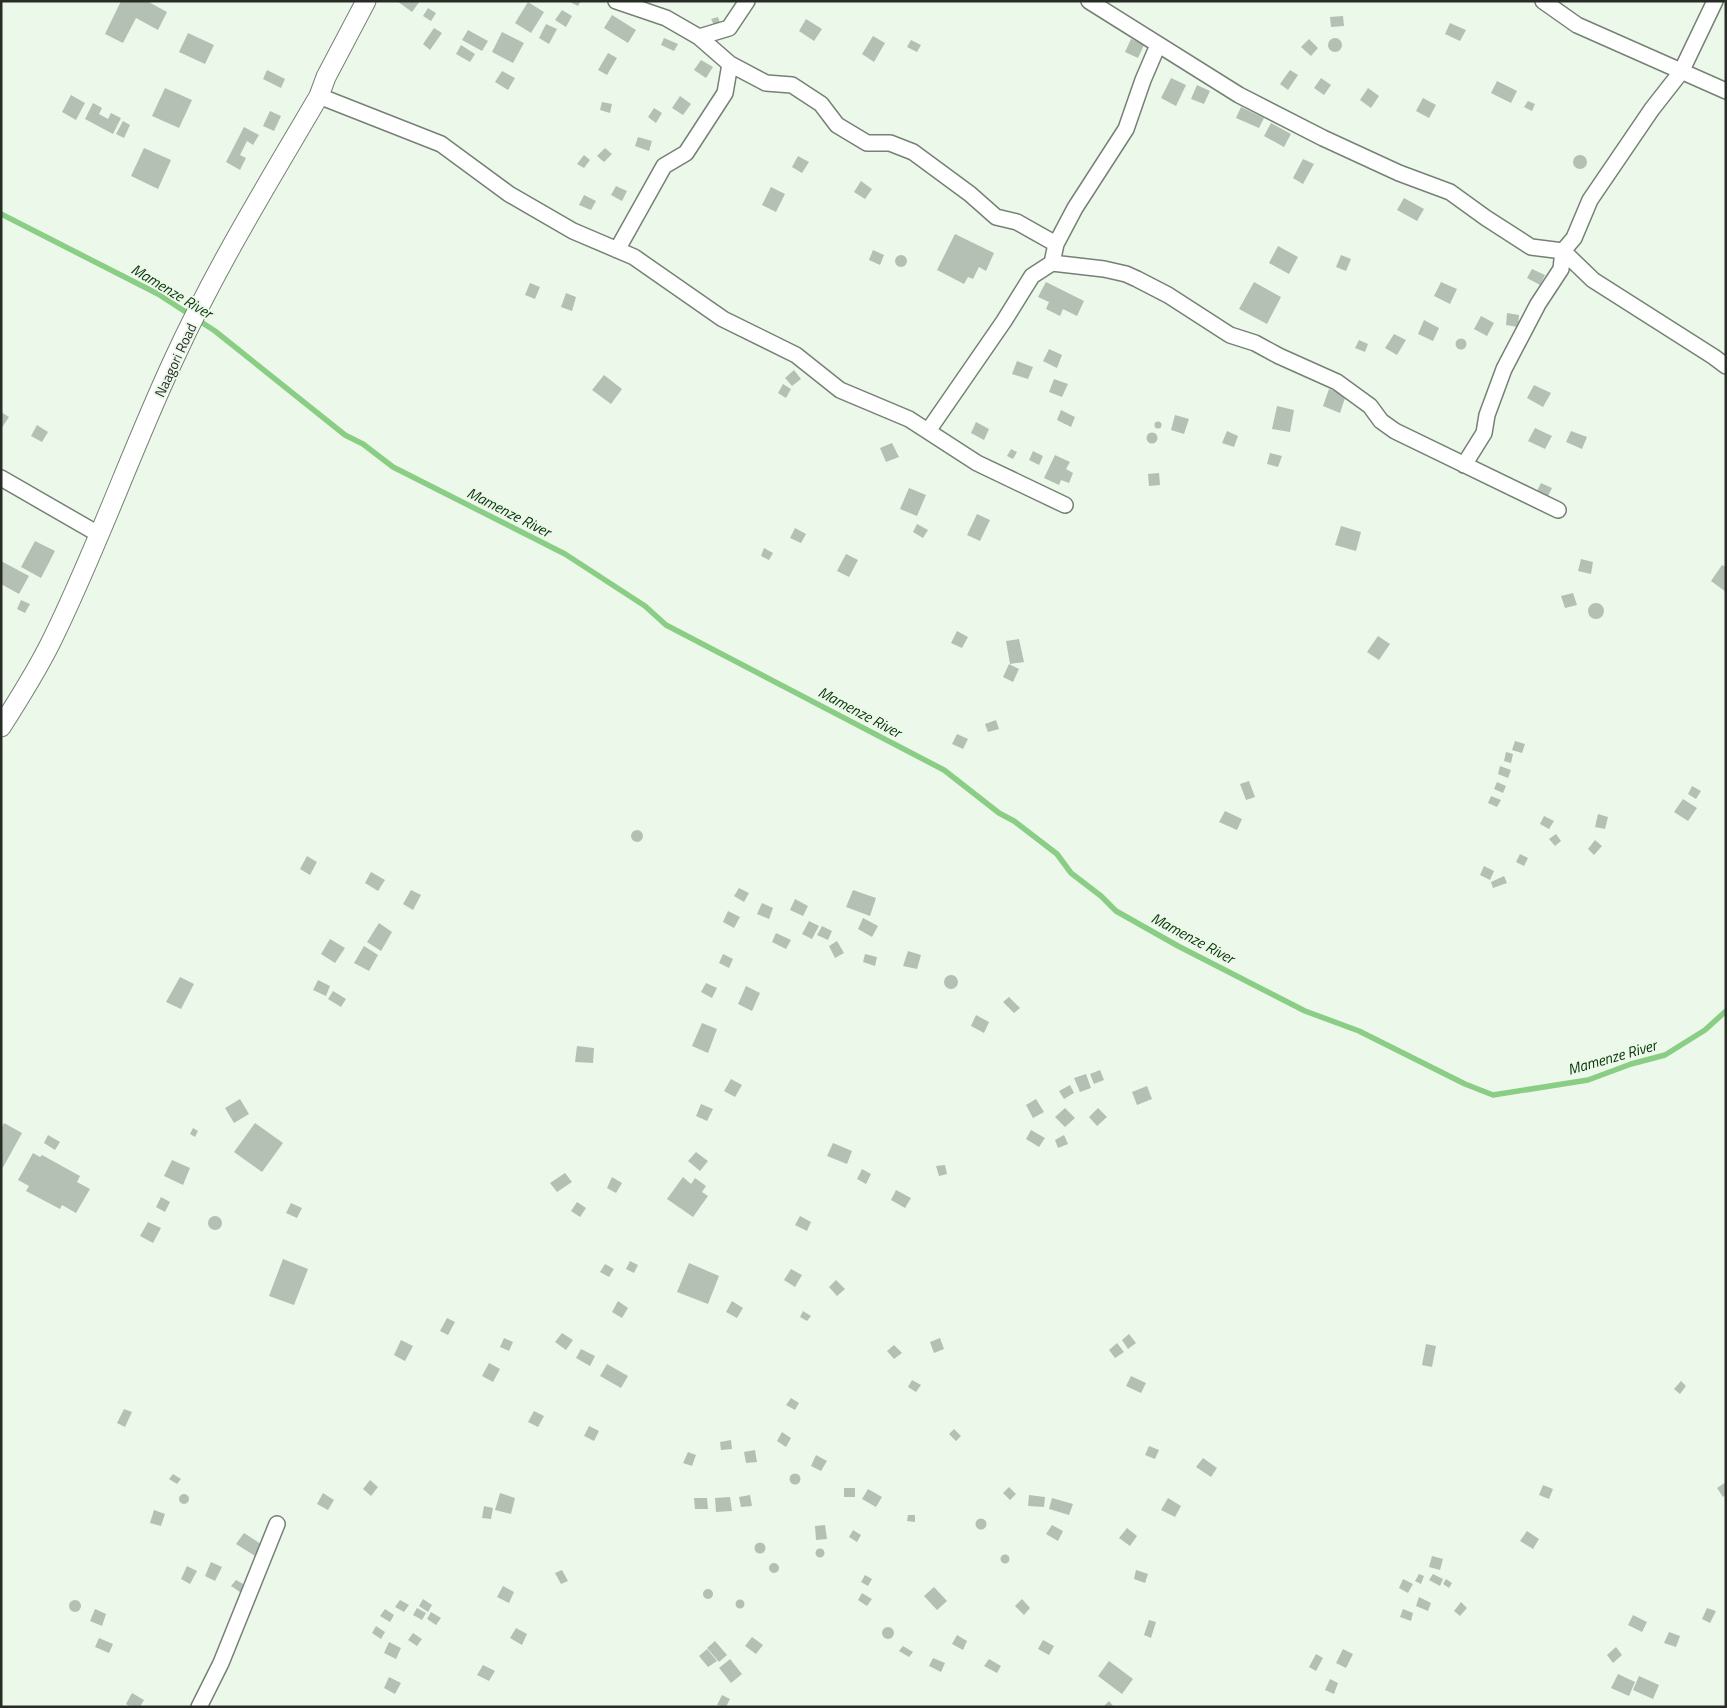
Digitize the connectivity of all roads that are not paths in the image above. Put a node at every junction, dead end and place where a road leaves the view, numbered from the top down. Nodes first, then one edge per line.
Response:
1 (366, 1) edge
2 (616, 1) edge
3 (746, 1) edge
4 (1089, 1) edge
5 (1543, 1) edge
6 (1715, 1) edge
7 (698, 37) junction
8 (1158, 45) junction
9 (730, 64) junction
10 (1680, 72) junction
11 (1726, 91) edge
12 (319, 96) junction
13 (1056, 244) junction
14 (617, 250) junction
15 (1563, 251) junction
16 (1052, 263) junction
17 (1726, 366) edge
18 (928, 431) junction
19 (1464, 465) junction
20 (1, 478) edge
21 (1065, 505) dead end
22 (1558, 510) dead end
23 (100, 535) junction
24 (1, 727) edge
25 (277, 1524) dead end
26 (199, 1707) edge

1 - 12 street, Naagori Road
2 - 7 street
3 - 7 street
4 - 8 street
5 - 10 street
6 - 10 street
7 - 9 street
8 - 13 street
8 - 15 street
9 - 13 street
9 - 14 street
10 - 11 street
10 - 15 street
12 - 14 street
12 - 23 street, Naagori Road
13 - 16 street
14 - 18 street
15 - 17 street
15 - 19 street
16 - 18 street
16 - 19 street
18 - 21 street
19 - 22 street
20 - 23 street
23 - 24 street, Naagori Road
25 - 26 street

